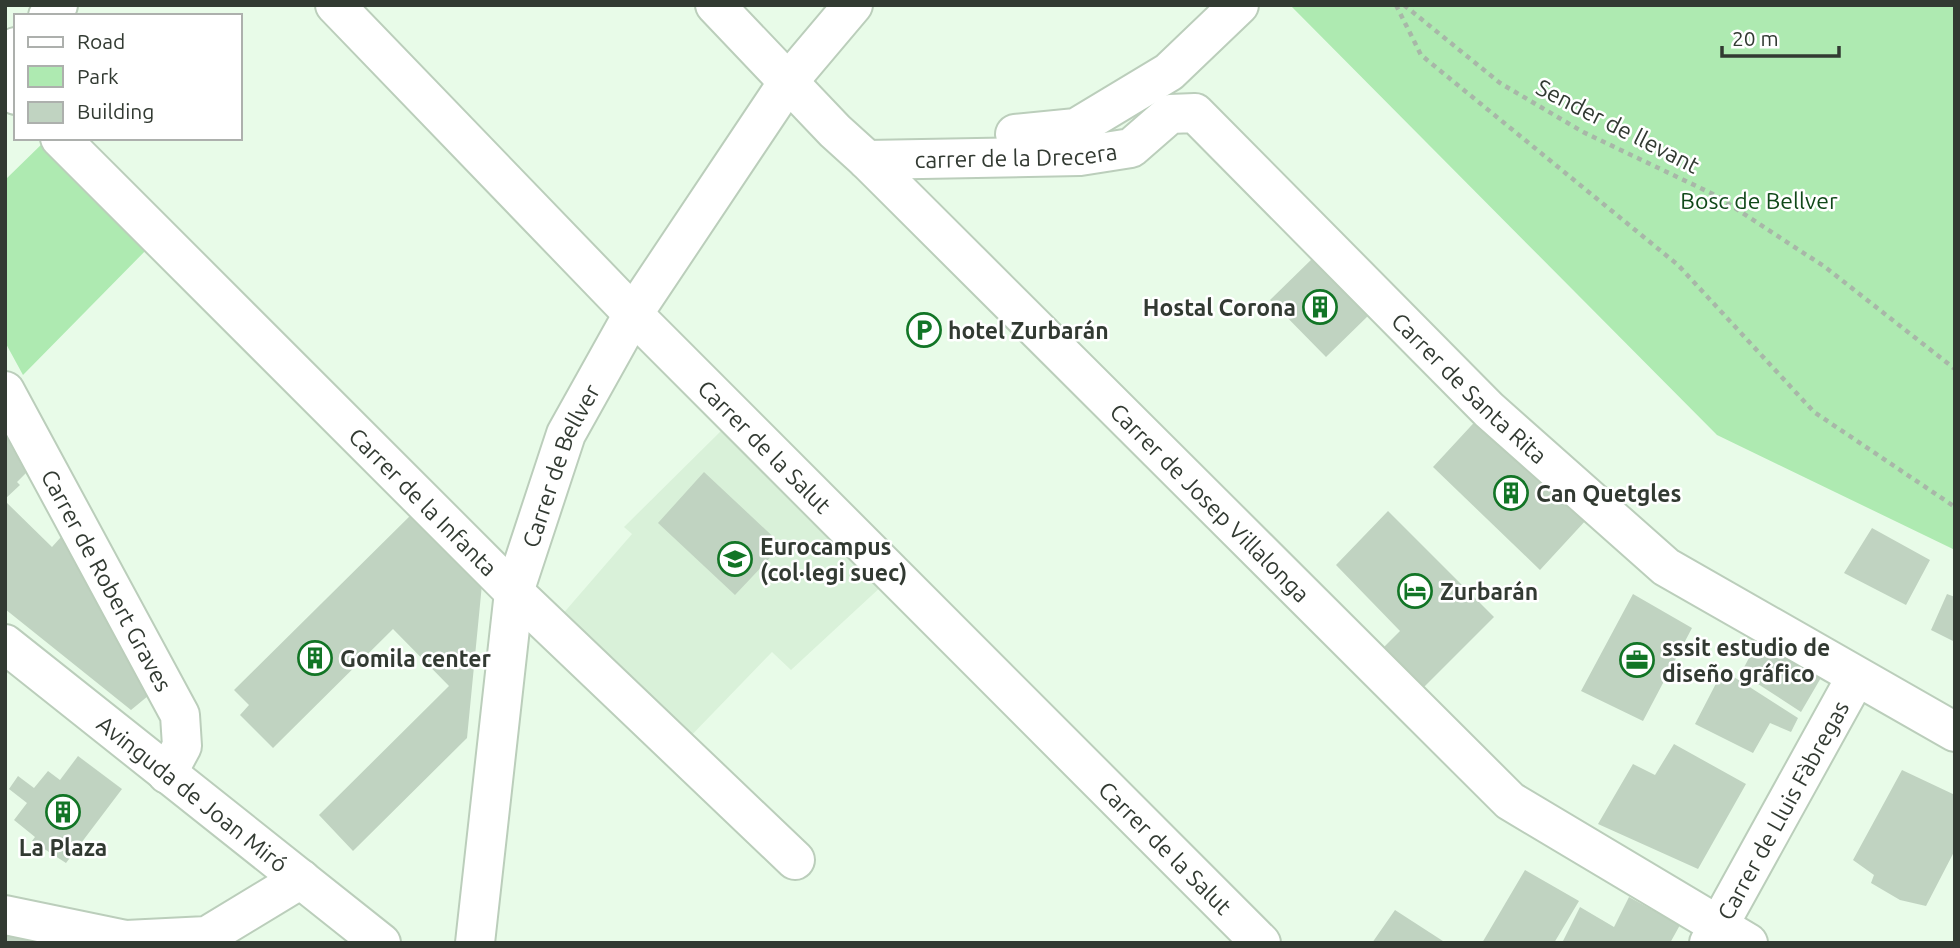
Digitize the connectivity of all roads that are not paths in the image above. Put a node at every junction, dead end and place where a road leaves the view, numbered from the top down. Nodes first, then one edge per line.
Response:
1 (335, 5) edge
2 (715, 5) edge
3 (853, 5) edge
4 (1239, 5) edge
5 (788, 82) junction
6 (1195, 113) joint
7 (835, 131) junction
8 (62, 140) edge
9 (867, 160) junction
10 (633, 314) junction
11 (5, 391) edge
12 (514, 592) junction
13 (5, 645) edge
14 (1856, 677) junction
15 (1955, 732) edge
16 (167, 775) junction
17 (795, 860) dead end
18 (301, 879) junction
19 (5, 915) edge
20 (51, 935) edge
21 (1726, 937) edge
22 (381, 943) edge
23 (475, 943) edge
24 (1261, 943) edge

1 - 10 street, Carrer de la Salut
2 - 5 street, Carrer de Josep Villalonga
3 - 5 street, Carrer de Bellver
4 - 7 street
5 - 7 street, Carrer de Josep Villalonga
5 - 10 street, Carrer de Bellver
6 - 9 street, carrer de la Drecera
6 - 14 street, Carrer de Santa Rita
7 - 9 street, Carrer de Josep Villalonga
8 - 12 street, Carrer de la Infanta
9 - 21 street, Carrer de Josep Villalonga
10 - 12 street, Carrer de Bellver
10 - 24 street, Carrer de la Salut
11 - 16 street, Carrer de Robert Graves
12 - 17 street, Carrer de la Infanta
12 - 23 street, Carrer de Bellver
13 - 16 street, Avinguda de Joan Miró
14 - 15 street, Carrer de Santa Rita
14 - 21 street, Carrer de Lluis Fàbregas
16 - 18 street, Avinguda de Joan Miró
18 - 20 street
18 - 22 street, Avinguda de Joan Miró
19 - 20 street

